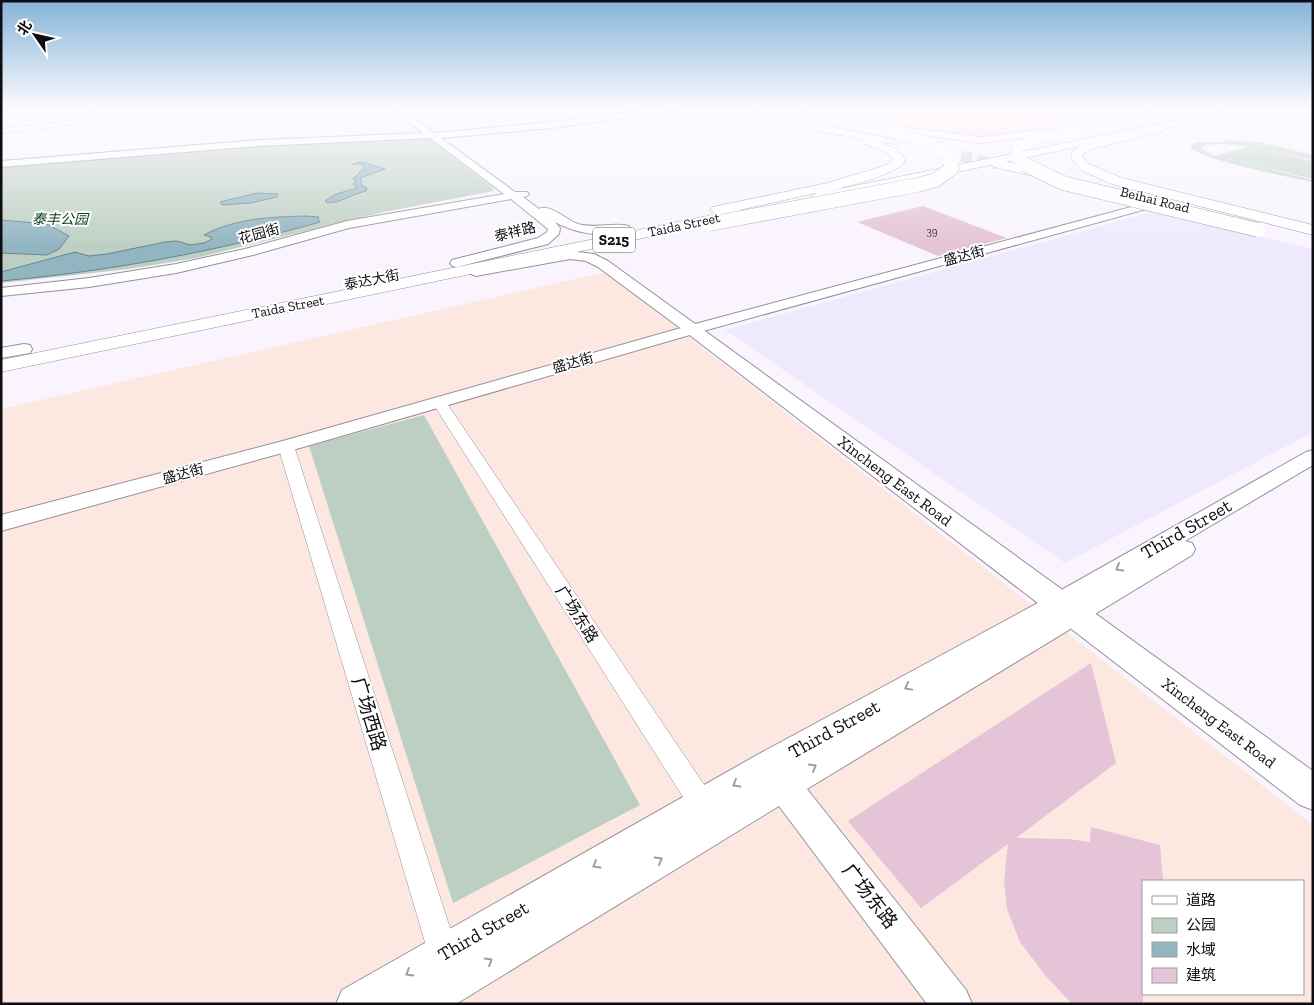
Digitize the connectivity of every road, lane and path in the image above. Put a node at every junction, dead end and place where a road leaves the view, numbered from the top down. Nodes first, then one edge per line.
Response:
1 (96, 155) edge
2 (463, 155) edge
3 (896, 155) edge
4 (948, 155) edge
5 (988, 155) tunnel mouth
6 (1016, 155) tunnel mouth
7 (1021, 155) edge
8 (1077, 155) edge
9 (1, 163) edge
10 (835, 185) junction
11 (516, 193) junction
12 (1146, 206) dead end
13 (673, 228) junction
14 (1313, 231) edge
15 (630, 232) junction
16 (1313, 241) edge
17 (453, 268) junction
18 (1, 290) edge
19 (697, 328) junction
20 (1, 353) edge
21 (1, 366) edge
22 (439, 402) junction
23 (286, 446) junction
24 (1313, 456) edge
25 (1313, 472) edge
26 (1, 523) edge
27 (1072, 605) junction
28 (1313, 773) edge
29 (776, 775) junction
30 (1313, 792) edge
31 (709, 815) junction
32 (448, 968) junction
33 (356, 1004) edge
34 (417, 1004) edge
35 (952, 1004) edge

1 - 9 street
2 - 11 street, 泰祥路
3 - 10 main road
4 - 13 main road, bridge
5 - 10 main road, Taida Street / S215
6 - 16 main road, bridge
7 - 13 main road, Taida Street / S215
8 - 14 main road
10 - 15 main road, Taida Street / S215
11 - 15 street, 泰祥路
11 - 17 street, 泰祥路
11 - 18 street, 花园街
12 - 19 street, 盛达街
13 - 15 main road, Taida Street / S215
14 - 16 main road, Beihai Road
15 - 17 main road, 泰达大街 / S215
15 - 19 main road, Xincheng East Road
17 - 19 main road, Xincheng East Road
17 - 20 main road, 泰达大街 / S215
17 - 21 main road, Taida Street / S215
19 - 22 street, 盛达街
19 - 27 main road, Xincheng East Road
22 - 23 street, 盛达街
22 - 31 street, 广场东路
23 - 26 street, 盛达街
23 - 32 street, 广场西路
24 -> 27 street, Third Street
25 - 27 street, Third Street
27 - 28 main road, Xincheng East Road
27 - 29 street, Third Street
27 - 30 main road, Xincheng East Road
29 - 31 street, Third Street
29 - 35 street, 广场东路
31 - 32 street, Third Street
32 -> 33 street, Third Street
32 - 34 street, Third Street

